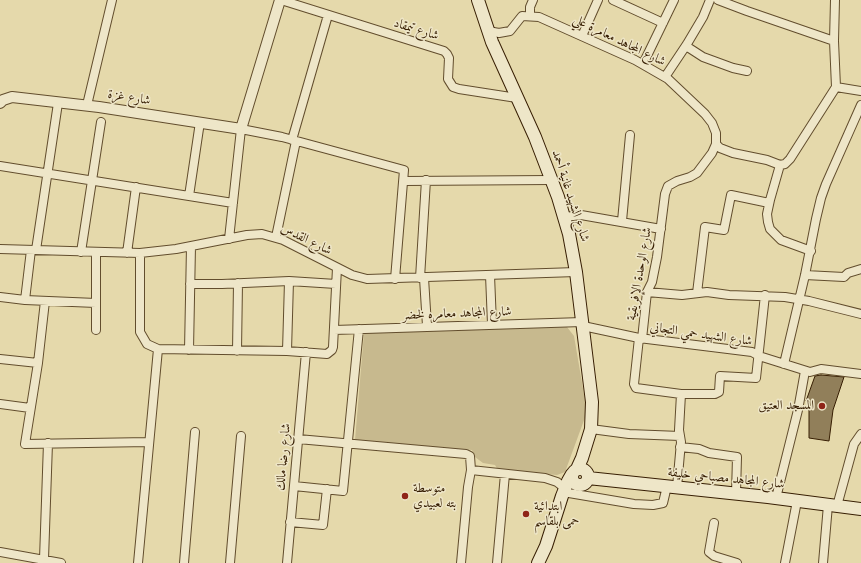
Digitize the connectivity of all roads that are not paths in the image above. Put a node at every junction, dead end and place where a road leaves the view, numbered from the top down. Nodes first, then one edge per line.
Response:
1 (112, 0) edge
2 (281, 0) edge
3 (478, 0) edge
4 (533, 0) edge
5 (598, 0) edge
6 (612, 0) edge
7 (674, 0) edge
8 (710, 0) edge
9 (718, 0) edge
10 (834, 0) edge
11 (328, 14) junction
12 (530, 16) junction
13 (663, 23) junction
14 (488, 31) junction
15 (582, 36) junction
16 (834, 41) junction
17 (686, 46) junction
18 (643, 64) junction
19 (747, 71) dead end
20 (665, 77) junction
21 (836, 87) junction
22 (861, 91) edge
23 (0, 94) edge
24 (12, 97) junction
25 (517, 98) junction
26 (58, 102) junction
27 (0, 103) edge
28 (87, 105) junction
29 (861, 105) edge
30 (101, 122) dead end
31 (200, 122) junction
32 (241, 129) junction
33 (630, 135) dead end
34 (294, 141) junction
35 (716, 144) junction
36 (780, 165) junction
37 (0, 166) edge
38 (47, 173) junction
39 (92, 180) junction
40 (426, 180) junction
41 (551, 180) junction
42 (404, 181) junction
43 (136, 187) junction
44 (189, 196) junction
45 (233, 202) junction
46 (769, 203) junction
47 (565, 217) junction
48 (622, 221) junction
49 (661, 228) junction
50 (276, 237) junction
51 (229, 239) junction
52 (191, 246) junction
53 (0, 249) edge
54 (33, 250) junction
55 (811, 251) junction
56 (81, 252) junction
57 (96, 252) junction
58 (127, 253) junction
59 (140, 253) junction
60 (337, 268) junction
61 (861, 269) edge
62 (576, 272) junction
63 (490, 275) junction
64 (806, 275) junction
65 (422, 278) junction
66 (395, 279) junction
67 (290, 282) junction
68 (238, 283) junction
69 (190, 284) junction
70 (336, 284) junction
71 (647, 292) junction
72 (697, 293) junction
73 (765, 295) junction
74 (1, 298) edge
75 (799, 299) junction
76 (25, 300) junction
77 (45, 301) junction
78 (96, 303) junction
79 (861, 314) edge
80 (492, 324) junction
81 (582, 324) junction
82 (427, 326) junction
83 (359, 329) junction
84 (96, 330) dead end
85 (334, 330) junction
86 (640, 338) junction
87 (158, 349) junction
88 (189, 350) junction
89 (237, 350) junction
90 (287, 351) junction
91 (306, 352) junction
92 (759, 356) junction
93 (0, 359) edge
94 (38, 363) junction
95 (784, 364) junction
96 (805, 371) junction
97 (861, 374) edge
98 (681, 394) junction
99 (0, 404) edge
100 (30, 408) junction
101 (590, 429) junction
102 (195, 432) dead end
103 (861, 434) edge
104 (241, 436) dead end
105 (680, 436) junction
106 (298, 439) junction
107 (150, 442) junction
108 (48, 444) junction
109 (348, 444) junction
110 (680, 447) junction
111 (471, 470) junction
112 (505, 474) junction
113 (575, 479) junction
114 (294, 486) junction
115 (672, 486) junction
116 (327, 489) junction
117 (736, 493) junction
118 (776, 498) junction
119 (798, 501) junction
120 (832, 506) junction
121 (861, 509) edge
122 (290, 522) junction
123 (714, 523) dead end
124 (0, 552) edge
125 (44, 559) junction
126 (61, 563) edge
127 (138, 563) edge
128 (184, 563) edge
129 (230, 563) edge
130 (286, 563) edge
131 (461, 563) edge
132 (497, 563) edge
133 (538, 563) edge
134 (737, 563) edge
135 (785, 563) edge
136 (823, 563) edge

1 - 28 street
2 - 11 street, شارع تيمقاد
2 - 32 street
3 - 14 main road, شارع الشهيد غانية أحمد
4 - 12 street
5 - 15 street
6 - 13 street
7 - 13 street
8 - 17 street
9 - 16 street
10 - 16 street
11 - 25 street, شارع تيمقاد
11 - 34 street
12 - 14 street
12 - 15 street, شارع المجاهد معامرة علي
13 - 18 street
14 - 25 main road, شارع الشهيد غانية أحمد
15 - 18 street, شارع المجاهد معامرة علي
16 - 21 street
17 - 19 street
17 - 20 street
18 - 20 street, شارع المجاهد معامرة علي
20 - 35 street, شارع المجاهد معامرة علي
21 - 22 street
21 - 36 street
23 - 24 street, شارع غزة
24 - 26 street, شارع غزة
24 - 27 street
25 - 41 main road, شارع الشهيد غانية أحمد
26 - 28 street, شارع غزة
26 - 38 street
28 - 31 street, شارع غزة
29 - 55 street
30 - 39 street
31 - 32 street, شارع غزة
31 - 44 street
32 - 34 street
32 - 45 street
33 - 48 street
34 - 42 street
34 - 50 street
35 - 36 street
35 - 49 street, شارع الوحدة الإفريقية
36 - 46 street
37 - 38 street
38 - 39 street
38 - 54 street
39 - 43 street
39 - 56 street
40 - 41 street
40 - 42 street
40 - 65 street
41 - 47 main road, شارع الشهيد غانية أحمد
42 - 66 street
43 - 44 street
43 - 58 street
44 - 45 street
45 - 51 street
46 - 55 street
46 - 72 street
47 - 48 street
47 - 62 main road, شارع الشهيد غانية أحمد
48 - 49 street
49 - 71 street, شارع الوحدة الإفريقية
50 - 51 street, شارع القدس
50 - 60 street, شارع القدس
51 - 52 street, شارع القدس
52 - 59 street, شارع القدس
52 - 69 street
53 - 54 street, شارع القدس
54 - 56 street, شارع القدس
54 - 76 street
55 - 64 street
56 - 57 street, شارع القدس
57 - 58 street, شارع القدس
57 - 78 street
58 - 59 street, شارع القدس
59 - 87 street
60 - 66 street, شارع القدس
60 - 70 street
61 - 64 street
62 - 63 street, شارع القدس
62 - 81 main road, شارع الشهيد غانية أحمد
63 - 65 street, شارع القدس
63 - 80 street
64 - 75 street
65 - 66 street, شارع القدس
65 - 82 street
67 - 68 street
67 - 70 street
67 - 90 street
68 - 69 street
68 - 89 street
69 - 88 street
70 - 85 street
71 - 72 street
71 - 86 street, شارع الوحدة الإفريقية
72 - 73 street
73 - 75 street
73 - 92 street
74 - 76 street
75 - 79 street
75 - 95 street
76 - 77 street
77 - 78 street
77 - 94 street
78 - 84 street
80 - 81 street, شارع المجاهد معامره لخضر
80 - 82 street, شارع المجاهد معامره لخضر
81 - 86 street, شارع الشهيد حمي التجاني
81 - 101 main road, شارع الشهيد غانية أحمد
82 - 83 street, شارع المجاهد معامره لخضر
83 - 85 street, شارع المجاهد معامره لخضر
83 - 109 street
85 - 91 street
86 - 92 street, شارع الشهيد حمي التجاني
86 - 98 street, شارع الوحدة الإفريقية
87 - 88 street
87 - 107 street
88 - 89 street
89 - 90 street
90 - 91 street
91 - 106 street, شارع رضا مالك
92 - 95 street, شارع الشهيد حمي التجاني
92 - 98 street
93 - 94 street
94 - 100 street
95 - 96 street, شارع الشهيد حمي التجاني
96 - 97 street, شارع الشهيد حمي التجاني
96 - 118 street
98 - 105 street
99 - 100 street
100 - 108 street
101 - 105 street
101 - 113 main road, شارع الشهيد غانية أحمد
102 - 128 street
103 - 120 street
104 - 129 street
105 - 110 street
106 - 109 street
106 - 114 street, شارع رضا مالك
107 - 108 street
107 - 127 street
108 - 125 street
109 - 111 street
109 - 116 street
110 - 115 street
110 - 117 street
111 - 112 street
111 - 131 street
112 - 113 street
112 - 132 street
113 - 115 main road, شارع المجاهد مصباحي خليفة
113 - 115 street
113 - 133 main road
114 - 116 street
114 - 122 street, شارع رضا مالك
115 - 117 main road, شارع المجاهد مصباحي خليفة
116 - 122 street
117 - 118 main road, شارع المجاهد مصباحي خليفة
118 - 119 main road, شارع المجاهد مصباحي خليفة
119 - 120 main road, شارع المجاهد مصباحي خليفة
119 - 135 street
120 - 121 main road, شارع المجاهد مصباحي خليفة
120 - 136 street
122 - 130 street, شارع رضا مالك
123 - 134 street
124 - 125 street
125 - 126 street

